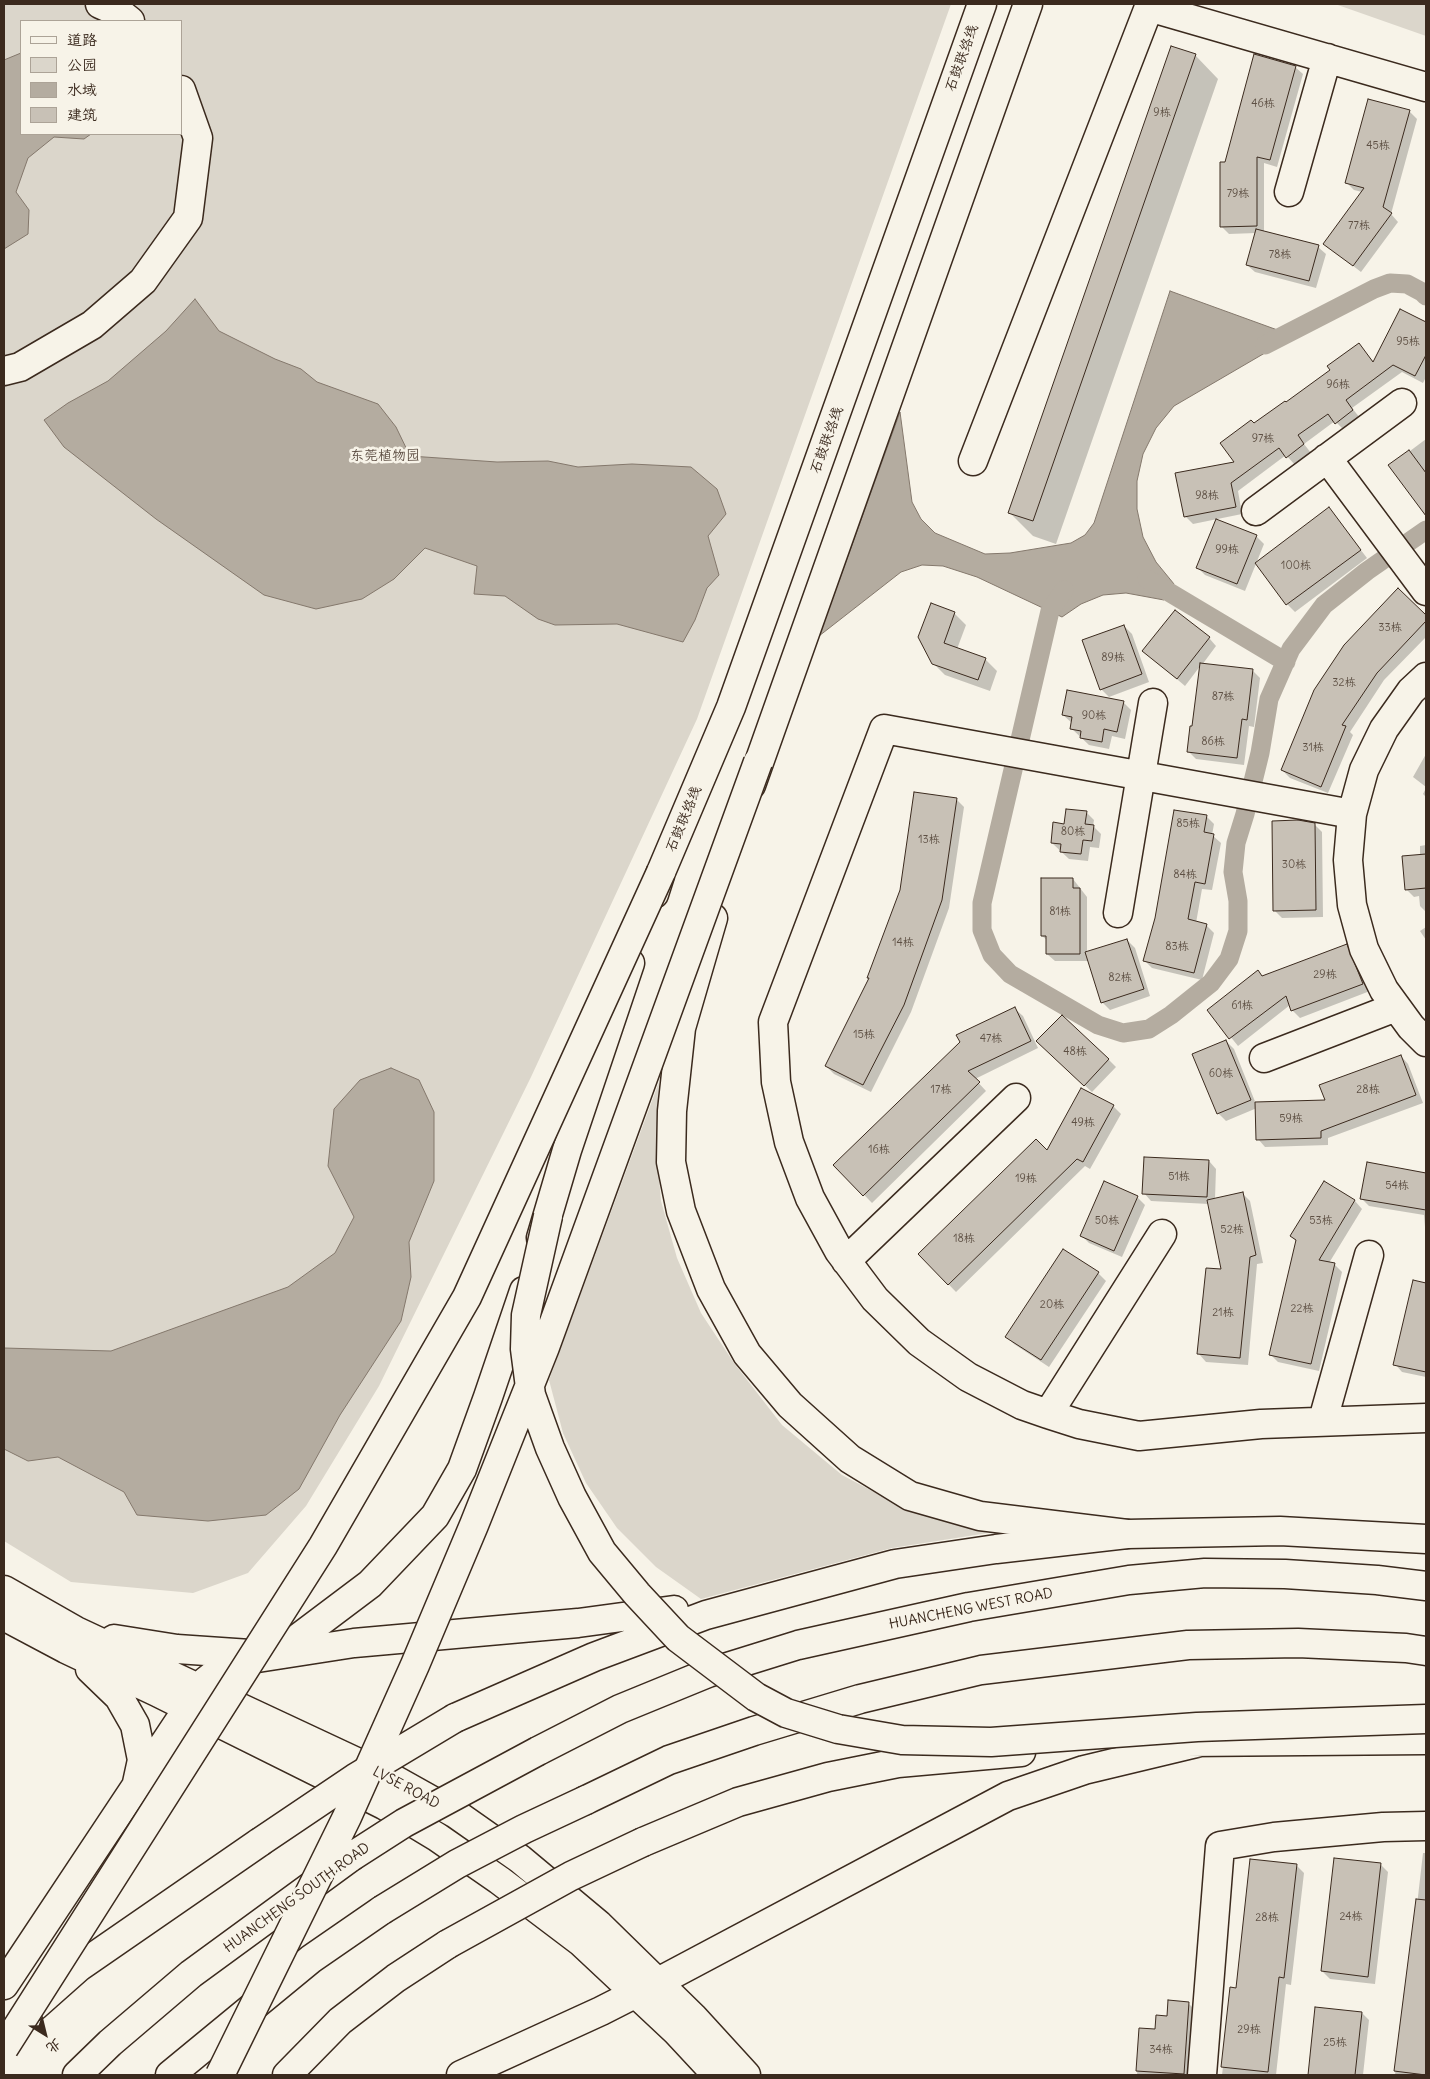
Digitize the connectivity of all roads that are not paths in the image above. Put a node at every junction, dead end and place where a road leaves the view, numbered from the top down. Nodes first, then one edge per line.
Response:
1 (100, 4) edge
2 (982, 4) edge
3 (1028, 4) edge
4 (129, 20) edge
5 (1326, 58) junction
6 (1426, 87) edge
7 (182, 93) edge
8 (1289, 192) dead end
9 (4, 371) edge
10 (1402, 402) dead end
11 (1327, 458) junction
12 (973, 461) dead end
13 (1256, 511) dead end
14 (1426, 591) edge
15 (1426, 677) edge
16 (1153, 703) dead end
17 (758, 762) junction
18 (1141, 776) junction
19 (1352, 814) junction
20 (661, 872) junction
21 (1118, 913) dead end
22 (1396, 1007) junction
23 (1426, 1042) edge
24 (1264, 1058) dead end
25 (1016, 1098) dead end
26 (548, 1216) junction
27 (1162, 1234) dead end
28 (1369, 1255) dead end
29 (846, 1261) junction
30 (1048, 1414) junction
31 (1426, 1418) edge
32 (1323, 1420) junction
33 (1127, 1534) junction
34 (1426, 1539) edge
35 (1426, 1586) edge
36 (4, 1590) edge
37 (794, 1590) junction
38 (4, 1616) edge
39 (71, 1640) junction
40 (1426, 1651) edge
41 (277, 1654) junction
42 (194, 1699) junction
43 (1426, 1719) edge
44 (1426, 1740) edge
45 (1205, 1742) junction
46 (538, 1751) joint
47 (137, 1786) junction
48 (1426, 1826) edge
49 (4, 1985) edge
50 (647, 1987) junction
51 (4, 2034) edge
52 (4, 2048) edge
53 (77, 2075) edge
54 (170, 2075) edge
55 (220, 2075) edge
56 (287, 2075) edge
57 (461, 2075) edge
58 (717, 2075) edge
59 (746, 2075) edge
60 (1202, 2075) edge

1 - 4 main road
2 - 20 main road, 石鼓联络线
3 - 17 main road
5 - 6 main road
5 - 8 main road
5 - 12 main road
7 - 9 main road
10 - 11 main road
11 - 13 main road
11 - 14 main road
15 - 19 main road
16 - 18 main road
17 - 33 main road
17 - 55 main road, bridge
18 - 19 main road
18 - 21 main road
18 - 29 main road
19 - 22 main road
20 - 26 main road
20 - 52 main road, bridge
22 - 23 main road
22 - 24 main road
25 - 29 main road
26 - 41 main road
26 - 43 main road, bridge
27 - 30 main road
28 - 32 main road
29 - 30 main road
30 - 32 main road
31 - 32 main road
33 - 34 main road
33 - 37 main road
35 - 46 main road, HUANCHENG WEST ROAD
36 - 39 main road, LVSE ROAD
37 - 41 main road
37 - 51 main road, bridge
38 - 39 main road, LVSE ROAD
39 - 41 main road
39 - 42 main road, LVSE ROAD
39 - 47 main road
40 - 54 main road, bridge
41 - 42 main road
42 - 47 main road
42 - 50 main road, LVSE ROAD
44 - 45 main road
45 - 50 main road
45 - 56 main road, bridge
46 - 53 main road, HUANCHENG SOUTH ROAD, bridge
47 - 49 main road
48 - 60 main road
50 - 57 main road
50 - 58 main road, LVSE ROAD
50 - 59 main road, LVSE ROAD

